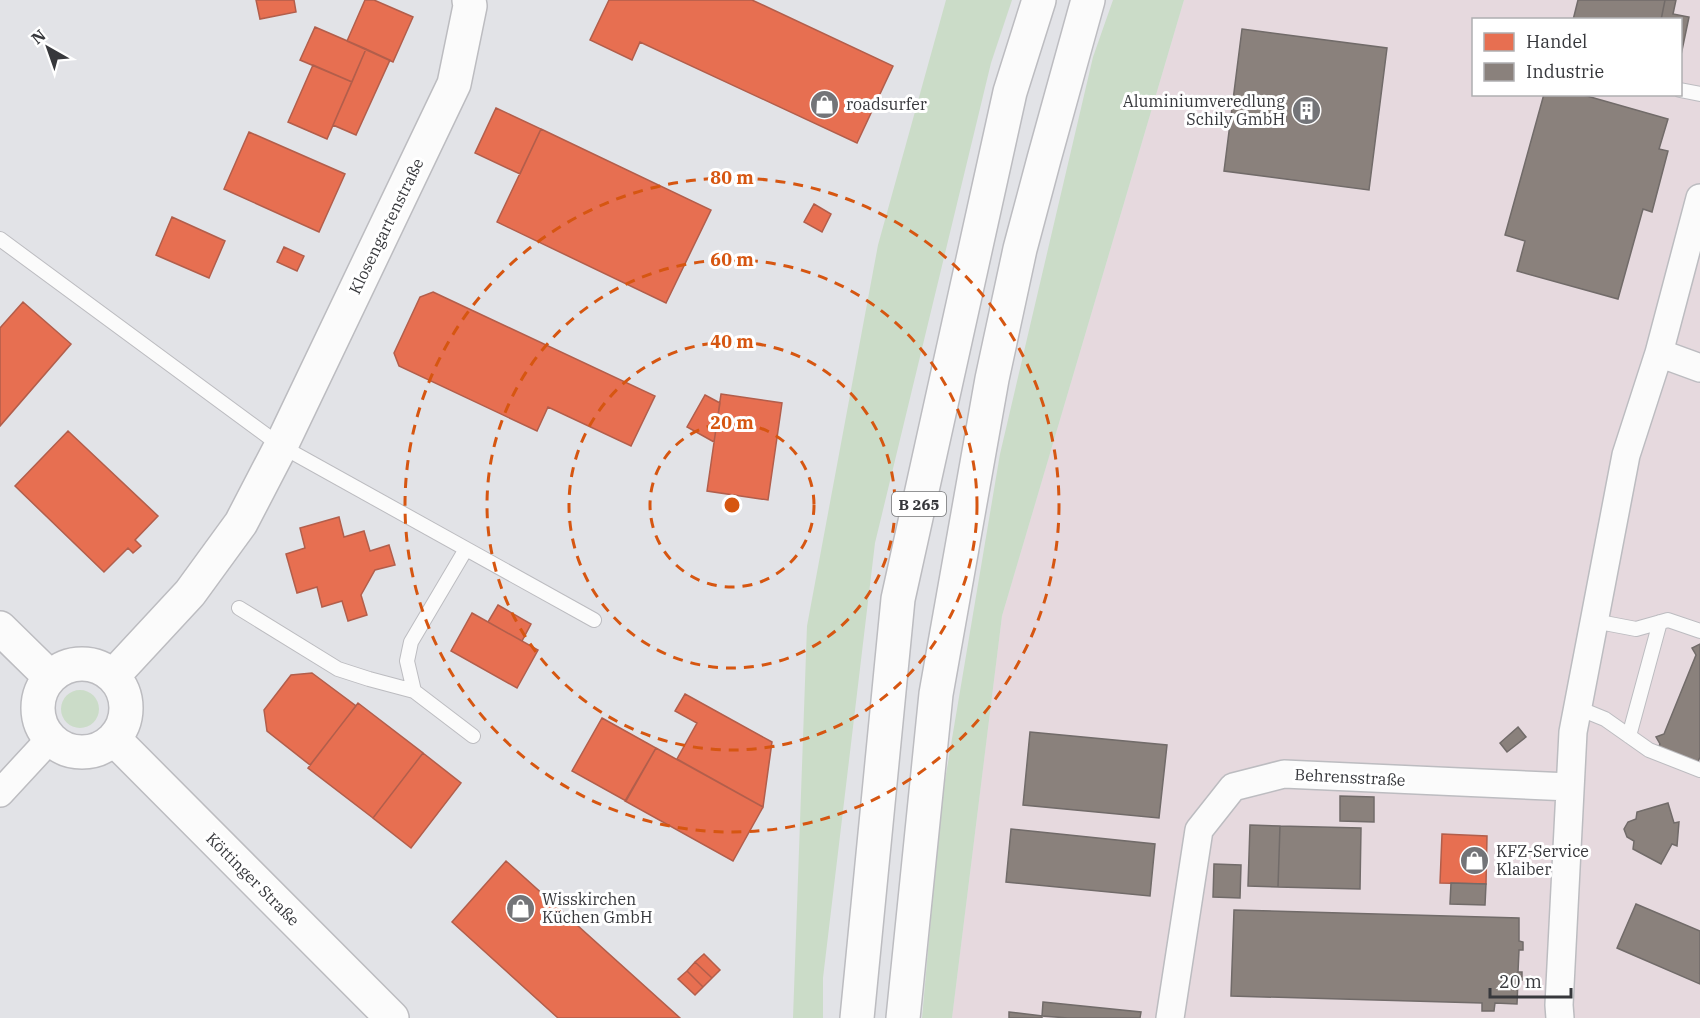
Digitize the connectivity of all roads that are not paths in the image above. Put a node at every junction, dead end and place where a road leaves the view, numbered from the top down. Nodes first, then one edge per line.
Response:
1 (469, 0) edge
2 (1039, 0) edge
3 (1088, 0) edge
4 (1682, 90) edge
5 (1700, 94) edge
6 (1700, 198) edge
7 (0, 239) edge
8 (1659, 353) junction
9 (1700, 368) edge
10 (281, 446) junction
11 (466, 549) junction
12 (239, 608) dead end
13 (594, 620) dead end
14 (1594, 621) junction
15 (1660, 622) junction
16 (0, 628) edge
17 (1700, 632) edge
18 (113, 676) junction
19 (50, 677) junction
20 (414, 691) junction
21 (1578, 708) junction
22 (473, 736) dead end
23 (1629, 736) junction
24 (50, 739) junction
25 (114, 739) junction
26 (1700, 770) edge
27 (1569, 788) junction
28 (0, 794) edge
29 (392, 1018) edge
30 (857, 1018) edge
31 (903, 1018) edge
32 (1170, 1018) edge
33 (1560, 1018) edge

1 - 10 main road, Klosengartenstraße
2 - 30 main road, B 265
3 - 31 main road, B 265
4 - 5 lane
6 - 8 street
7 - 10 lane
8 - 9 street
8 - 14 street
10 - 11 lane
10 - 18 main road, Klosengartenstraße
11 - 13 lane
11 - 20 lane
12 - 20 lane
14 - 15 lane
14 - 21 street
15 - 17 lane
15 - 23 lane
16 - 19 main road
18 - 19 main road
18 - 25 main road
19 - 24 main road
20 - 22 lane
21 - 23 lane
21 - 27 street
23 - 26 lane
24 - 25 main road
24 - 28 street
25 - 29 main road, Köttinger Straße
27 - 32 street, Behrensstraße
27 - 33 street

